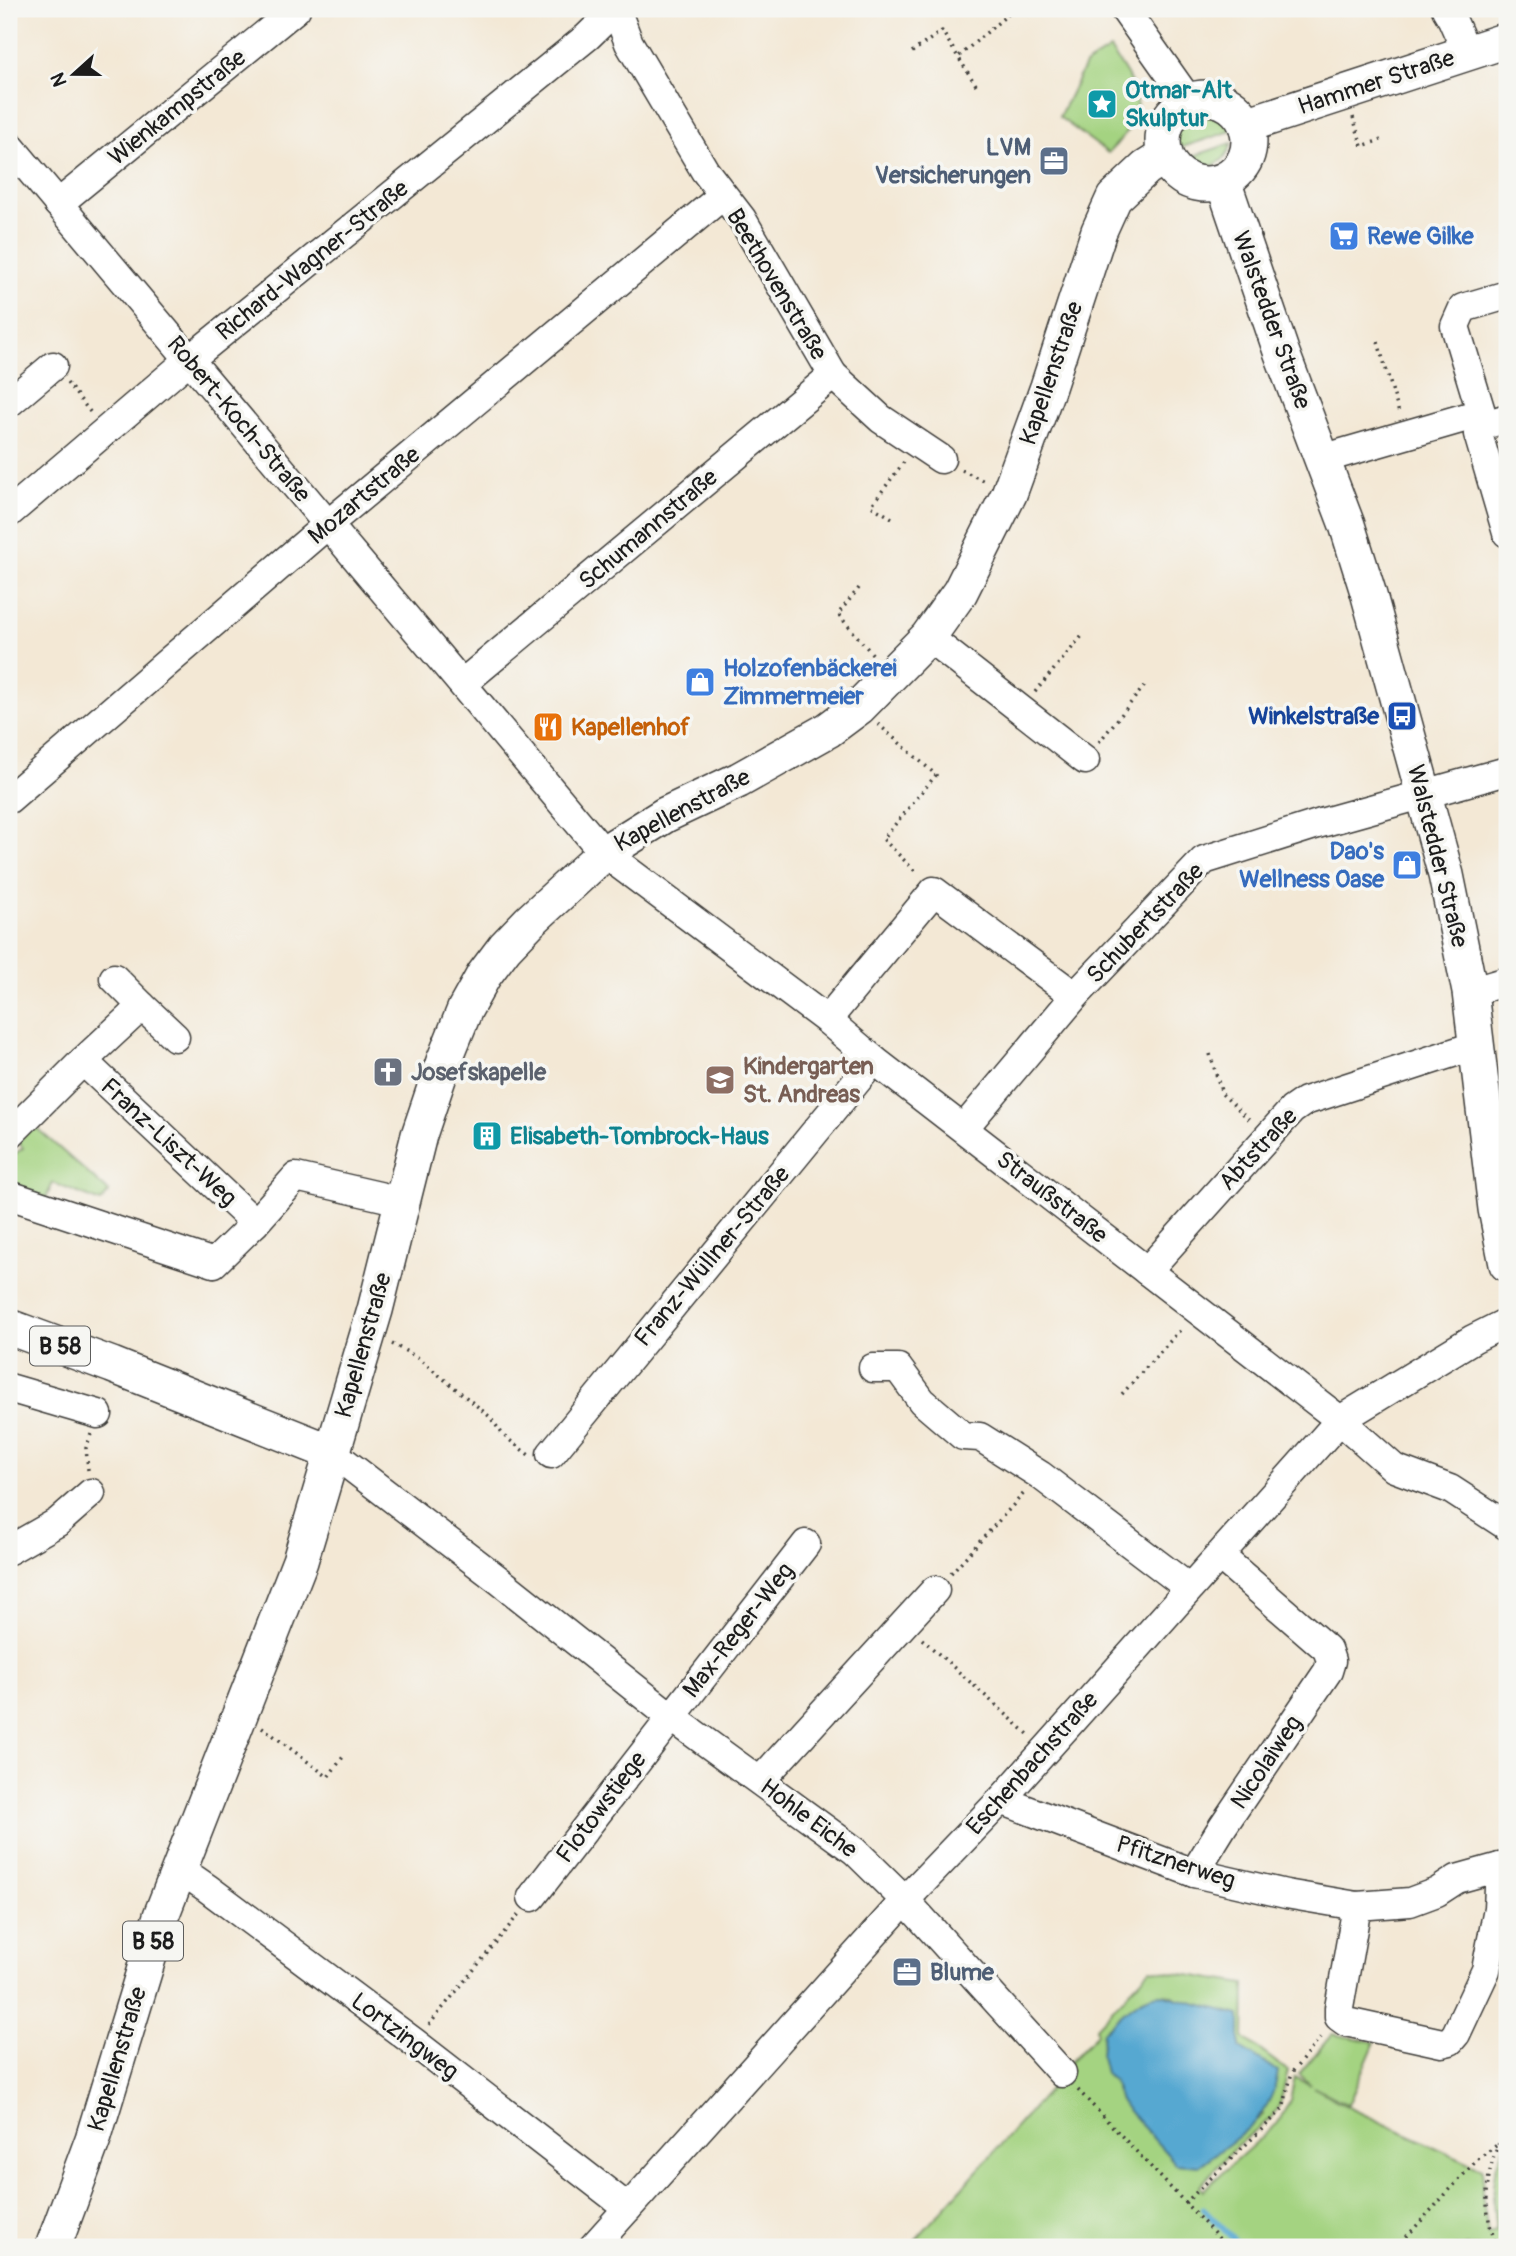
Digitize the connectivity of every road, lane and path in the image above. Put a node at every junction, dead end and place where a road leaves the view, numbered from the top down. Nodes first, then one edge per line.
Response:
1 (296, 9) edge
2 (616, 9) edge
3 (1014, 9) edge
4 (1124, 9) edge
5 (1446, 9) edge
6 (1507, 40) edge
7 (912, 52) dead end
8 (1466, 52) junction
9 (958, 57) junction
10 (976, 85) dead end
11 (1189, 100) junction
12 (1353, 116) dead end
13 (1246, 125) junction
14 (1381, 140) dead end
15 (12, 154) edge
16 (1165, 156) junction
17 (1223, 181) junction
18 (722, 196) junction
19 (58, 204) junction
20 (1507, 295) edge
21 (1377, 342) dead end
22 (190, 359) junction
23 (53, 366) joint
24 (833, 375) junction
25 (9, 403) edge
26 (1491, 419) edge
27 (106, 430) junction
28 (1405, 435) junction
29 (918, 444) junction
30 (1322, 459) junction
31 (942, 460) joint
32 (1009, 494) junction
33 (9, 513) edge
34 (892, 518) dead end
35 (327, 525) junction
36 (1507, 533) edge
37 (859, 588) dead end
38 (1082, 636) dead end
39 (928, 638) junction
40 (891, 675) junction
41 (463, 683) junction
42 (1146, 684) dead end
43 (859, 707) junction
44 (1020, 710) junction
45 (1085, 760) joint
46 (1507, 771) edge
47 (1424, 794) junction
48 (9, 799) edge
49 (604, 853) junction
50 (934, 891) junction
51 (114, 978) dead end
52 (1507, 981) edge
53 (1470, 992) junction
54 (1075, 996) junction
55 (142, 1006) junction
56 (827, 1020) junction
57 (175, 1037) dead end
58 (1477, 1045) junction
59 (1210, 1054) dead end
60 (874, 1060) junction
61 (83, 1061) junction
62 (964, 1128) junction
63 (9, 1135) edge
64 (1268, 1136) junction
65 (1498, 1157) edge
66 (9, 1195) edge
67 (401, 1201) junction
68 (255, 1223) junction
69 (1507, 1264) edge
70 (1147, 1271) junction
71 (1199, 1311) junction
72 (1507, 1322) edge
73 (9, 1327) edge
74 (369, 1332) junction
75 (873, 1368) dead end
76 (9, 1388) edge
77 (1122, 1394) dead end
78 (98, 1414) dead end
79 (1340, 1420) junction
80 (333, 1453) junction
81 (551, 1454) joint
82 (1040, 1475) junction
83 (91, 1493) dead end
84 (1507, 1526) edge
85 (806, 1544) dead end
86 (9, 1550) edge
87 (1220, 1556) junction
88 (1189, 1588) junction
89 (935, 1590) joint
90 (904, 1623) junction
91 (241, 1711) junction
92 (670, 1716) junction
93 (1046, 1750) junction
94 (342, 1757) dead end
95 (760, 1781) junction
96 (1001, 1800) junction
97 (1503, 1862) edge
98 (177, 1872) junction
99 (1194, 1873) junction
100 (532, 1897) joint
101 (905, 1900) junction
102 (1357, 1906) junction
103 (1339, 2017) junction
104 (415, 2043) junction
105 (1062, 2073) joint
106 (1507, 2127) edge
107 (1497, 2145) junction
108 (1185, 2203) junction
109 (628, 2208) junction
110 (53, 2247) edge
111 (593, 2247) edge
112 (1227, 2247) edge
113 (1397, 2247) edge
114 (1498, 2247) edge

1 - 19 street, Wienkampstraße
2 - 18 street, Beethovenstraße
2 - 22 street, Richard-Wagner-Straße
3 - 9 path
4 - 11 street
5 - 8 street
6 - 8 main road, Hammer Straße
7 - 9 path
8 - 13 main road, Hammer Straße
9 - 10 path
11 - 13 main road
11 - 16 main road
12 - 14 path
13 - 17 main road
15 - 19 street, Robert-Koch-Straße
16 - 17 main road
16 - 32 main road, Kapellenstraße
17 - 30 main road, Walstedder Straße
18 - 24 street, Beethovenstraße
18 - 35 street, Mozartstraße
19 - 22 street, Robert-Koch-Straße
20 - 26 street
21 - 28 path
22 - 27 street, Richard-Wagner-Straße
22 - 35 street, Robert-Koch-Straße
23 - 25 street
23 - 27 path
24 - 29 street, Beethovenstraße
24 - 41 street, Schumannstraße
26 - 28 street
26 - 36 street
27 - 33 street, Richard-Wagner-Straße
28 - 30 street
29 - 31 street, Beethovenstraße
29 - 34 path
30 - 47 main road, Walstedder Straße
31 - 32 path
32 - 39 main road, Kapellenstraße
35 - 41 street, Robert-Koch-Straße
35 - 48 street, Mozartstraße
37 - 40 path
38 - 44 path
39 - 40 main road, Kapellenstraße
39 - 44 street
40 - 43 main road, Kapellenstraße
41 - 49 street, Robert-Koch-Straße
42 - 45 path
43 - 49 main road, Kapellenstraße
43 - 50 path
44 - 45 street
46 - 47 street
47 - 53 main road, Walstedder Straße
47 - 54 street, Schubertstraße
49 - 56 street, Straußstraße
49 - 67 main road, Kapellenstraße
50 - 54 street
50 - 56 street
51 - 55 street
52 - 53 street
53 - 58 main road, Walstedder Straße
54 - 62 street, Schubertstraße
55 - 57 street
55 - 61 street, Franz-Liszt-Weg
56 - 60 street, Straußstraße
58 - 64 street, Abtstraße
58 - 65 main road, Walstedder Straße
59 - 64 path
60 - 62 street, Straußstraße
60 - 81 street, Franz-Wüllner-Straße
61 - 63 street, Franz-Liszt-Weg
61 - 68 street, Franz-Liszt-Weg
62 - 70 street, Straußstraße
64 - 70 street, Abtstraße
65 - 69 main road, Walstedder Straße
66 - 68 street, Franz-Liszt-Weg
67 - 68 street, Franz-Liszt-Weg
67 - 74 main road, Kapellenstraße
70 - 71 street, Straußstraße
71 - 77 path
71 - 79 street, Straußstraße
72 - 79 street, Eschenbachstraße
73 - 80 main road, B 58
74 - 80 main road, Kapellenstraße
74 - 81 path
75 - 82 street
76 - 78 street
79 - 84 street, Straußstraße
79 - 87 street, Eschenbachstraße
80 - 91 main road, Kapellenstraße / B 58
80 - 92 street, Hohle Eiche
82 - 88 street
82 - 89 path
83 - 86 street
85 - 92 street, Max-Reger-Weg
87 - 88 street, Eschenbachstraße
87 - 99 street, Nicolaiweg
88 - 93 street, Eschenbachstraße
89 - 90 street
90 - 93 path
90 - 95 street
91 - 94 path
91 - 98 main road, Kapellenstraße / B 58
92 - 95 street, Hohle Eiche
92 - 100 street, Flotowstiege
93 - 96 street, Eschenbachstraße
95 - 101 street, Hohle Eiche
96 - 99 street, Pfitznerweg
96 - 101 street, Eschenbachstraße
97 - 102 street, Pfitznerweg
97 - 103 street, Pfitznerweg
98 - 104 street, Lortzingweg
98 - 110 main road, Kapellenstraße / B 58
99 - 102 street, Pfitznerweg
100 - 104 path
101 - 105 street, Hohle Eiche
101 - 109 street, Eschenbachstraße
102 - 103 street
103 - 108 path
104 - 109 street, Lortzingweg
105 - 108 path
106 - 107 path
107 - 113 path
107 - 114 path
108 - 112 path
109 - 111 street, Eschenbachstraße

